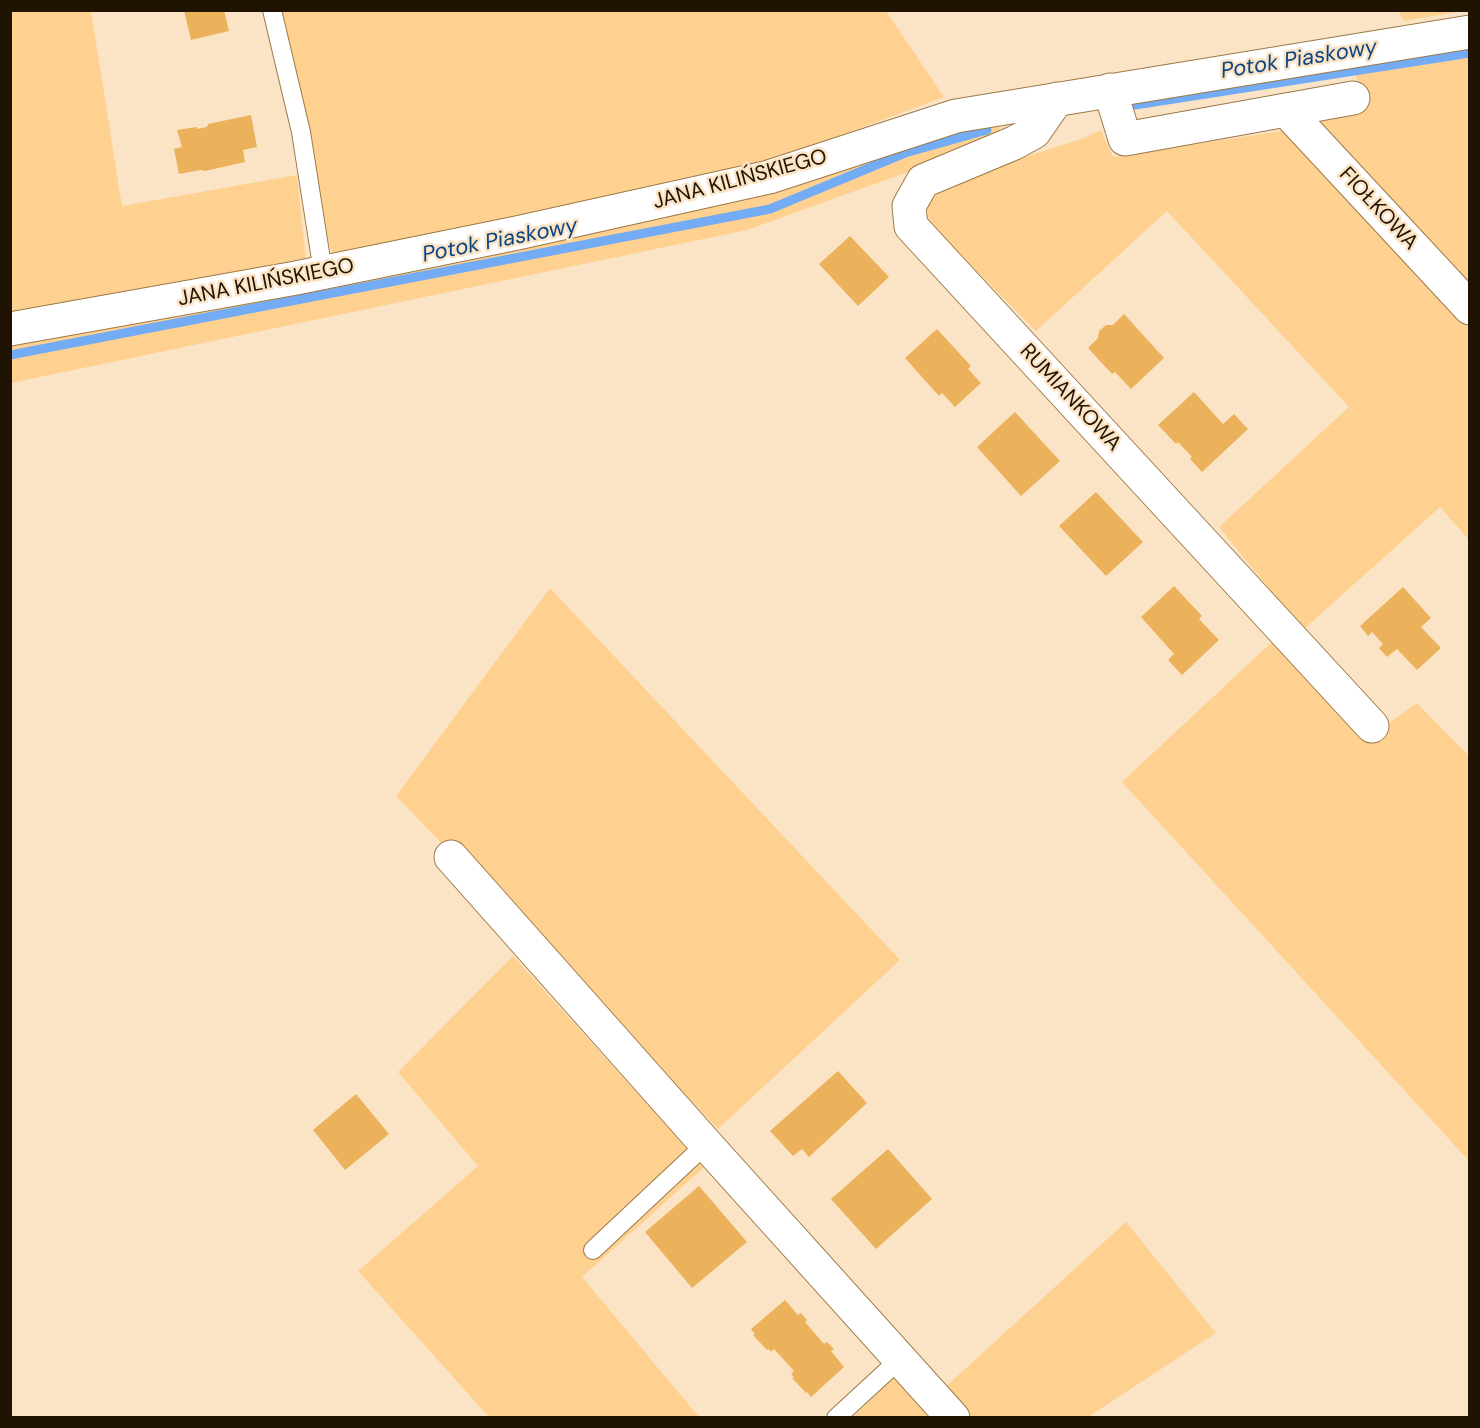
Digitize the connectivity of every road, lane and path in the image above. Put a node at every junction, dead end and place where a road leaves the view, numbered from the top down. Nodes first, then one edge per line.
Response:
1 (272, 10) edge
2 (1470, 32) edge
3 (1110, 90) junction
4 (1353, 98) dead end
5 (1057, 99) junction
6 (1286, 110) junction
7 (323, 272) junction
8 (1470, 308) edge
9 (10, 329) edge
10 (1372, 726) dead end
11 (451, 858) dead end
12 (706, 1144) junction
13 (593, 1250) dead end
14 (900, 1359) junction
15 (836, 1418) edge
16 (952, 1418) edge

1 - 7 lane
2 - 3 street, JANA KILIŃSKIEGO
3 - 5 street, JANA KILIŃSKIEGO
3 - 6 street
4 - 6 street
5 - 7 street, JANA KILIŃSKIEGO
5 - 10 street, RUMIANKOWA
6 - 8 street, FIOŁKOWA
7 - 9 street, JANA KILIŃSKIEGO
11 - 12 street
12 - 13 lane
12 - 14 street
14 - 15 lane
14 - 16 street

